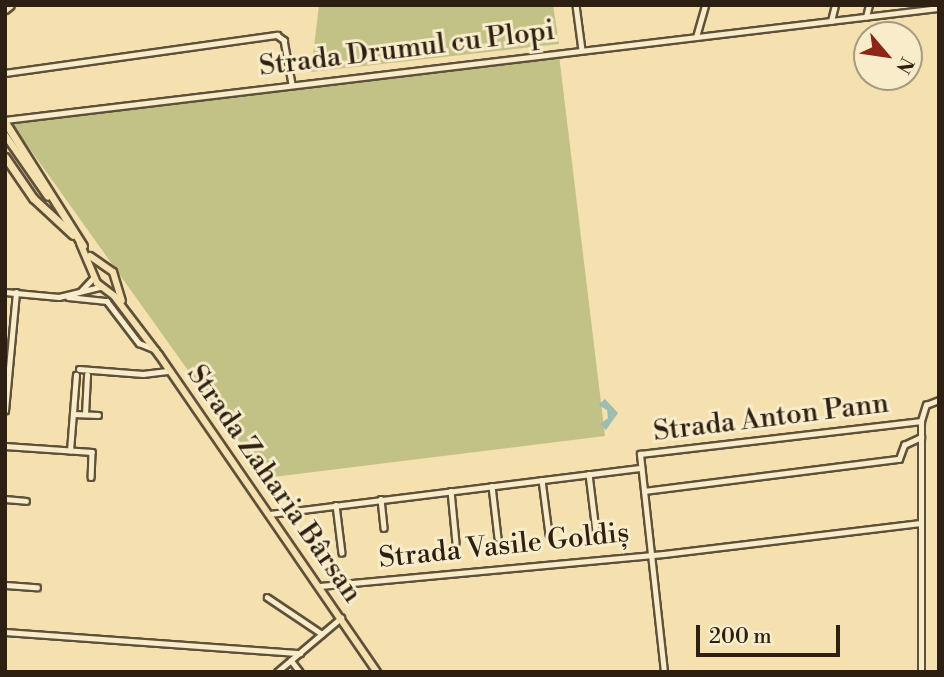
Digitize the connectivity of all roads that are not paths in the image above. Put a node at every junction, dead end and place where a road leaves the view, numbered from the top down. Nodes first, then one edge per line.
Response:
1 (10, 5) edge
2 (576, 5) edge
3 (705, 5) edge
4 (835, 5) edge
5 (869, 5) edge
6 (900, 5) edge
7 (939, 8) edge
8 (5, 9) edge
9 (898, 13) junction
10 (866, 17) junction
11 (831, 21) junction
12 (696, 37) junction
13 (582, 50) junction
14 (5, 73) edge
15 (292, 83) junction
16 (5, 121) edge
17 (5, 135) edge
18 (5, 158) edge
19 (85, 249) junction
20 (105, 268) junction
21 (95, 276) junction
22 (114, 281) junction
23 (102, 287) junction
24 (80, 291) junction
25 (5, 292) edge
26 (16, 293) junction
27 (68, 297) junction
28 (134, 323) junction
29 (156, 350) junction
30 (79, 369) dead end
31 (169, 371) junction
32 (76, 375) dead end
33 (87, 375) dead end
34 (939, 400) edge
35 (5, 411) edge
36 (73, 414) junction
37 (85, 414) junction
38 (98, 415) dead end
39 (921, 421) junction
40 (921, 437) junction
41 (5, 446) edge
42 (70, 451) junction
43 (641, 468) junction
44 (589, 474) junction
45 (91, 477) dead end
46 (542, 480) junction
47 (492, 486) junction
48 (451, 491) junction
49 (644, 491) junction
50 (5, 499) edge
51 (381, 499) junction
52 (26, 501) dead end
53 (336, 505) junction
54 (270, 514) junction
55 (920, 523) junction
56 (384, 528) dead end
57 (596, 531) dead end
58 (549, 534) dead end
59 (498, 538) dead end
60 (456, 544) dead end
61 (342, 553) dead end
62 (650, 553) junction
63 (5, 585) edge
64 (320, 586) junction
65 (37, 587) dead end
66 (267, 597) dead end
67 (342, 618) junction
68 (5, 632) edge
69 (322, 634) junction
70 (300, 653) junction
71 (292, 660) junction
72 (277, 672) edge
73 (300, 672) edge
74 (377, 672) edge
75 (664, 672) edge
76 (921, 672) edge

1 - 8 highway
2 - 13 street
3 - 12 street
4 - 11 street
5 - 10 street
6 - 9 street
7 - 9 street, Strada Drumul cu Plopi
9 - 10 street, Strada Drumul cu Plopi
10 - 11 street, Strada Drumul cu Plopi
11 - 12 street, Strada Drumul cu Plopi
12 - 13 street, Strada Drumul cu Plopi
13 - 15 street, Strada Drumul cu Plopi
14 - 15 street
15 - 16 street, Strada Drumul cu Plopi
16 - 19 highway
17 - 19 main road
18 - 19 highway
19 - 20 main road
19 - 21 main road
20 - 21 main road
20 - 22 main road
21 - 23 main road
21 - 24 street
22 - 23 main road
22 - 28 main road
23 - 24 street
23 - 28 main road
24 - 27 street
25 - 26 street
26 - 27 street
26 - 35 street
27 - 29 street
28 - 29 main road, Strada Zaharia Bârsan
29 - 31 main road, Strada Zaharia Bârsan
30 - 31 street
31 - 54 main road, Strada Zaharia Bârsan
32 - 36 street
33 - 37 street
34 - 39 street
36 - 37 street
36 - 42 street
37 - 38 street
39 - 40 street
39 - 43 street, Strada Anton Pann
40 - 49 street, Strada Anton Pann
40 - 55 street
41 - 42 street
42 - 45 street
43 - 44 street
43 - 49 street
44 - 46 street
44 - 57 street
46 - 47 street
46 - 58 street
47 - 48 street
47 - 59 street
48 - 51 street
48 - 60 street
49 - 62 street
50 - 52 street
51 - 53 street
51 - 56 street
53 - 54 street
53 - 61 street
54 - 64 main road, Strada Zaharia Bârsan
55 - 62 street, Strada Vasile Goldiș
55 - 76 street
62 - 64 street, Strada Vasile Goldiș
62 - 75 street
63 - 65 street
64 - 67 main road, Strada Zaharia Bârsan
66 - 69 street
67 - 69 street
67 - 74 main road, Strada Zaharia Bârsan
68 - 70 street
69 - 70 street
70 - 71 street
71 - 72 street
71 - 73 street

